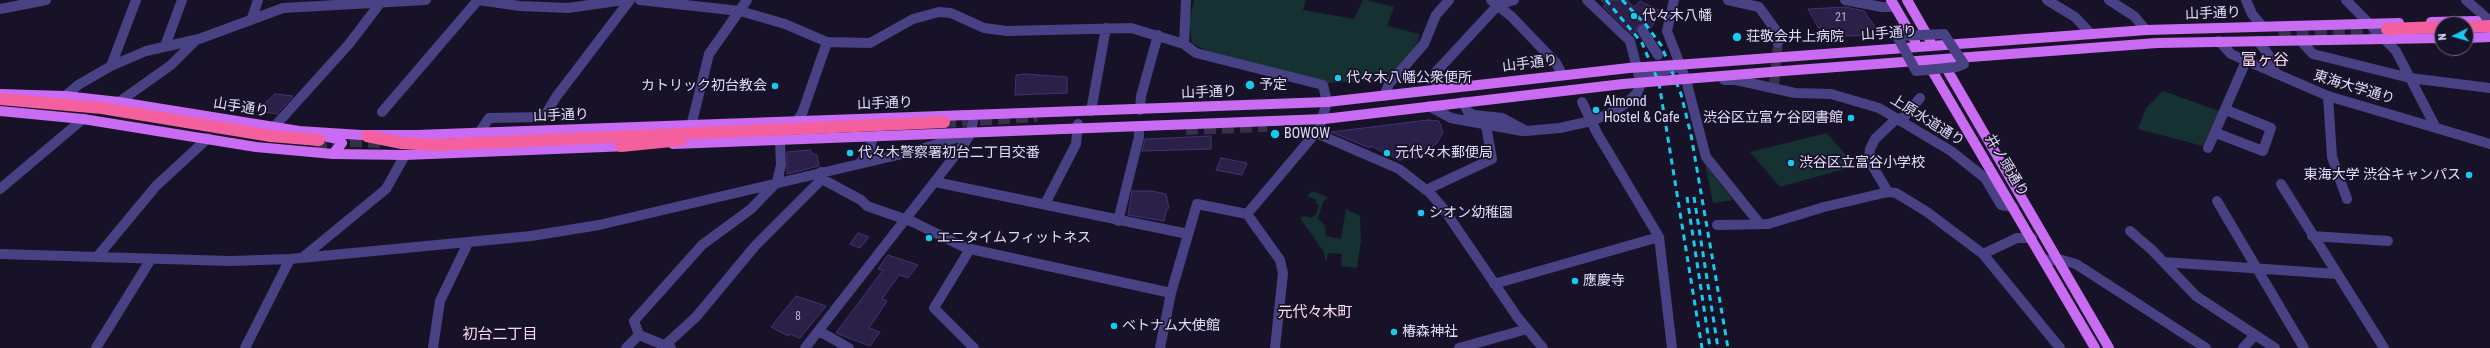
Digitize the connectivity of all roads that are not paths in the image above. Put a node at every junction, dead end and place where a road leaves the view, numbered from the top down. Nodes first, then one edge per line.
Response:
1 (46, 0) edge
2 (136, 0) edge
3 (182, 0) edge
4 (258, 0) edge
5 (426, 0) edge
6 (478, 0) edge
7 (551, 0) edge
8 (624, 0) edge
9 (630, 0) edge
10 (640, 0) edge
11 (747, 0) edge
12 (1186, 0) edge
13 (1449, 0) edge
14 (1514, 0) edge
15 (1587, 0) edge
16 (1674, 0) edge
17 (1728, 0) edge
18 (1845, 0) edge
19 (1907, 0) edge
20 (2047, 0) edge
21 (2109, 0) edge
22 (2246, 0) edge
23 (2346, 0) edge
24 (2466, 0) edge
25 (378, 1) edge
26 (1495, 3) edge
27 (1893, 3) edge
28 (544, 8) junction
29 (0, 9) edge
30 (740, 11) junction
31 (252, 18) junction
32 (2490, 21) edge
33 (2370, 24) junction
34 (2262, 26) junction
35 (2474, 26) edge
36 (2490, 26) edge
37 (1106, 28) junction
38 (2434, 28) edge
39 (1642, 30) dead end
40 (2146, 30) junction
41 (2490, 31) edge
42 (2434, 32) edge
43 (2474, 32) edge
44 (2090, 34) junction
45 (2388, 34) junction
46 (1158, 35) junction
47 (2434, 37) edge
48 (2474, 38) edge
49 (2490, 38) edge
50 (2338, 39) junction
51 (196, 40) junction
52 (2300, 40) junction
53 (2219, 41) junction
54 (2258, 41) junction
55 (827, 42) junction
56 (1778, 43) tunnel mouth
57 (1184, 44) junction
58 (1932, 45) junction
59 (164, 46) junction
60 (1918, 46) junction
61 (1835, 52) junction
62 (1819, 54) junction
63 (1658, 55) dead end
64 (1941, 59) junction
65 (1926, 60) junction
66 (2246, 61) junction
67 (1884, 63) junction
68 (1738, 64) junction
69 (1686, 65) junction
70 (111, 66) junction
71 (1782, 68) junction
72 (1916, 71) joint
73 (1562, 74) junction
74 (2276, 74) junction
75 (1640, 76) junction
76 (2410, 78) junction
77 (1686, 80) junction
78 (2490, 88) edge
79 (1437, 89) junction
80 (0, 94) edge
81 (65, 96) junction
82 (1384, 96) junction
83 (2328, 96) junction
84 (1920, 98) dead end
85 (0, 99) edge
86 (119, 102) junction
87 (1327, 102) junction
88 (1463, 102) junction
89 (1582, 102) dead end
90 (0, 106) edge
91 (1429, 106) junction
92 (1198, 107) junction
93 (1140, 110) junction
94 (2226, 110) junction
95 (0, 111) edge
96 (1091, 111) junction
97 (382, 112) dead end
98 (1030, 112) junction
99 (974, 115) junction
100 (83, 119) junction
101 (1324, 119) junction
102 (1898, 119) junction
103 (165, 121) junction
104 (1274, 121) junction
105 (1591, 121) junction
106 (797, 122) junction
107 (691, 126) junction
108 (1078, 126) junction
109 (1139, 126) junction
110 (1486, 126) junction
111 (2435, 126) junction
112 (274, 127) junction
113 (299, 131) junction
114 (1526, 131) junction
115 (479, 133) junction
116 (1316, 133) junction
117 (2216, 133) junction
118 (970, 134) junction
119 (367, 136) junction
120 (873, 137) junction
121 (208, 138) junction
122 (780, 141) junction
123 (317, 143) tunnel mouth
124 (2490, 144) edge
125 (621, 146) junction
126 (2208, 148) dead end
127 (333, 154) junction
128 (405, 155) junction
129 (860, 163) junction
130 (821, 176) junction
131 (777, 182) junction
132 (935, 182) junction
133 (2281, 184) dead end
134 (0, 189) edge
135 (1426, 190) junction
136 (1888, 192) junction
137 (2348, 199) dead end
138 (2217, 201) dead end
139 (1045, 204) junction
140 (2014, 207) junction
141 (1247, 214) junction
142 (905, 220) junction
143 (1118, 221) junction
144 (1760, 224) junction
145 (1717, 225) dead end
146 (2130, 231) dead end
147 (1188, 234) junction
148 (2312, 236) junction
149 (1659, 237) junction
150 (2032, 238) junction
151 (2388, 241) dead end
152 (468, 243) junction
153 (970, 250) junction
154 (0, 254) edge
155 (1983, 254) junction
156 (96, 257) junction
157 (302, 258) junction
158 (151, 259) junction
159 (290, 259) junction
160 (2044, 260) junction
161 (2057, 260) junction
162 (2164, 262) junction
163 (2258, 268) junction
164 (2337, 274) junction
165 (1494, 284) junction
166 (1171, 293) junction
167 (1528, 329) junction
168 (818, 331) junction
169 (639, 334) junction
170 (2255, 335) junction
171 (666, 347) edge
172 (96, 348) edge
173 (245, 348) edge
174 (430, 348) edge
175 (626, 348) edge
176 (805, 348) edge
177 (849, 348) edge
178 (974, 348) edge
179 (1160, 348) edge
180 (1275, 348) edge
181 (1459, 348) edge
182 (1543, 348) edge
183 (1672, 348) edge
184 (2060, 348) edge
185 (2095, 348) edge
186 (2109, 348) edge
187 (2206, 348) edge
188 (2243, 348) edge
189 (2275, 348) edge
190 (2304, 348) edge
191 (2384, 348) edge

1 - 29 street
2 - 70 street
3 - 59 street
4 - 31 street
5 - 25 street
6 - 28 street
6 - 97 street
7 - 28 street
8 - 28 street
9 - 115 street
10 - 30 street
11 - 30 street
12 - 57 street
13 - 82 street
14 - 26 street
15 - 75 street
16 - 69 street
17 - 56 street
18 - 27 street
19 - 58 main road, 井ノ頭通り
20 - 44 street
21 - 40 street
22 - 34 street
23 - 33 street
24 - 32 street
25 - 31 street
25 - 112 street
26 - 73 street
26 - 79 street
27 - 60 main road, 井ノ頭通り
27 - 61 main road
30 - 55 street
30 - 107 street
31 - 51 street
32 - 33 main road, 山手通り
33 - 34 main road, 山手通り
33 - 45 street
34 - 40 main road, 山手通り
34 - 50 main road
35 - 36 highway
37 - 46 street
37 - 55 street
37 - 96 street
38 - 45 highway
39 - 63 street
40 - 44 main road, 山手通り
41 - 43 highway
42 - 45 highway
44 - 58 main road, 山手通り
45 - 47 main road, 山手通り
45 - 50 main road, 山手通り
45 - 76 street
46 - 57 street
46 - 93 street
48 - 49 main road
50 - 52 main road, 山手通り
51 - 59 street
51 - 86 street
52 - 54 main road, 山手通り
52 - 76 street
53 - 54 main road, 山手通り
53 - 64 main road, 山手通り
53 - 66 street, 東海大学通り
54 - 74 street
55 - 106 street
57 - 87 street
58 - 60 main road, 山手通り
58 - 64 main road, 井ノ頭通り
59 - 70 street
60 - 61 main road, 山手通り
60 - 65 main road, 井ノ頭通り
61 - 62 main road, 山手通り
62 - 67 main road
62 - 68 main road, 山手通り
64 - 65 main road, 山手通り
64 - 161 main road, 井ノ頭通り
65 - 67 main road, 山手通り
65 - 140 main road, 井ノ頭通り
66 - 74 street, 東海大学通り
66 - 94 street
67 - 71 main road, 山手通り
68 - 69 main road, 山手通り
68 - 71 main road
69 - 73 main road, 山手通り, bridge
69 - 75 street
69 - 77 street
70 - 81 street
71 - 88 main road, bridge
72 - 72 street, bridge
73 - 79 main road, 山手通り
74 - 83 street, 東海大学通り
75 - 105 street
76 - 78 street
76 - 111 street
77 - 102 street, 上原水道通り
77 - 144 street
79 - 82 main road, 山手通り
80 - 81 main road, 山手通り
81 - 86 main road, 山手通り
82 - 87 main road, 山手通り
83 - 111 street, 東海大学通り
83 - 137 street
84 - 102 street
85 - 103 highway
86 - 112 main road, 山手通り
87 - 92 main road, 山手通り
87 - 101 street
88 - 91 main road
88 - 114 street
89 - 105 street
90 - 103 highway
91 - 101 main road
91 - 110 street
92 - 93 main road, 山手通り
92 - 104 main road
93 - 96 main road, 山手通り
94 - 117 street
94 - 117 street
95 - 100 main road
96 - 98 main road, 山手通り
98 - 99 main road, 山手通り
98 - 108 main road
99 - 106 main road, 山手通り
99 - 118 street
100 - 121 main road
100 - 134 street
101 - 104 main road
101 - 116 street
102 - 136 street
102 - 140 street, 上原水道通り
103 - 123 highway
104 - 109 main road
105 - 114 street
105 - 149 street
106 - 107 main road, 山手通り
107 - 115 main road, 山手通り
108 - 109 main road
108 - 118 main road
108 - 139 street
109 - 143 street
110 - 114 street
110 - 135 street
111 - 124 street, 東海大学通り
112 - 113 main road, 山手通り
113 - 119 main road, 山手通り
113 - 127 main road
115 - 119 main road, 山手通り
116 - 135 street
116 - 141 street
117 - 126 street
118 - 120 main road
118 - 129 street
118 - 132 street
119 - 125 highway
120 - 122 main road
120 - 129 street
121 - 127 main road
121 - 156 street
122 - 125 main road
122 - 131 street
125 - 128 main road
127 - 128 main road
128 - 157 street
129 - 130 street
130 - 131 street
130 - 142 street
130 - 171 street
131 - 152 street
131 - 169 street
132 - 139 street
132 - 142 street
133 - 148 street
135 - 165 street
136 - 144 street
136 - 155 street
138 - 163 street
139 - 143 street
140 - 150 main road, 井ノ頭通り
141 - 147 street
141 - 180 street
142 - 153 street
142 - 168 street
143 - 147 street
144 - 145 street
146 - 162 street
147 - 166 street
148 - 151 street
148 - 164 street
149 - 165 street
149 - 183 street
150 - 155 street
150 - 160 main road, 井ノ頭通り
152 - 157 street
152 - 174 street
153 - 166 street
153 - 178 street
154 - 156 street
155 - 184 street
156 - 158 street
157 - 159 street
158 - 159 street
158 - 172 street
159 - 173 street
160 - 161 street
160 - 185 main road, 井ノ頭通り
161 - 186 main road, 井ノ頭通り
161 - 187 street
162 - 163 street
162 - 170 street
163 - 164 street
163 - 190 street
164 - 191 street
165 - 167 street
166 - 179 street
167 - 181 street
167 - 182 street
168 - 176 street
168 - 177 street
169 - 171 street
169 - 175 street
170 - 188 street
170 - 189 street

